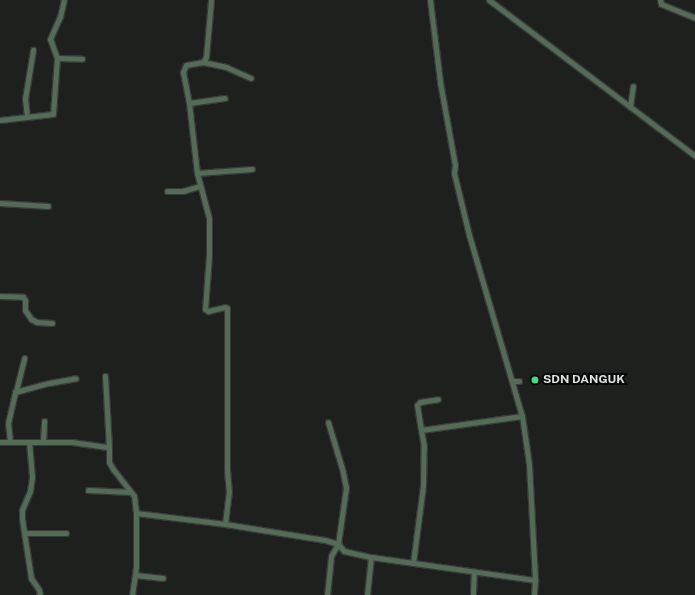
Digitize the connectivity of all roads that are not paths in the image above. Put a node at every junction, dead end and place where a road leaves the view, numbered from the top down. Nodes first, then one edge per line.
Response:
1 (64, 0) edge
2 (210, 0) edge
3 (430, 0) edge
4 (490, 0) edge
5 (660, 0) edge
6 (695, 18) edge
7 (33, 50) dead end
8 (57, 58) junction
9 (82, 60) dead end
10 (203, 62) junction
11 (250, 78) dead end
12 (633, 86) dead end
13 (225, 98) dead end
14 (189, 103) junction
15 (630, 107) junction
16 (27, 117) junction
17 (0, 120) edge
18 (695, 156) edge
19 (252, 169) dead end
20 (197, 173) junction
21 (200, 186) junction
22 (168, 191) dead end
23 (0, 203) edge
24 (48, 206) dead end
25 (0, 296) edge
26 (52, 323) dead end
27 (24, 358) dead end
28 (105, 376) dead end
29 (76, 378) dead end
30 (513, 381) junction
31 (519, 381) dead end
32 (16, 391) junction
33 (438, 399) dead end
34 (522, 416) junction
35 (44, 421) dead end
36 (328, 422) dead end
37 (421, 430) junction
38 (0, 442) edge
39 (10, 442) junction
40 (29, 442) junction
41 (44, 442) junction
42 (109, 447) junction
43 (88, 490) dead end
44 (130, 492) junction
45 (136, 513) junction
46 (225, 524) junction
47 (25, 533) junction
48 (66, 533) dead end
49 (338, 544) junction
50 (371, 557) junction
51 (413, 563) junction
52 (474, 572) junction
53 (135, 575) junction
54 (162, 578) dead end
55 (535, 580) junction
56 (40, 595) edge
57 (132, 595) edge
58 (327, 595) edge
59 (367, 595) edge
60 (473, 595) edge
61 (534, 595) edge

1 - 8 street
2 - 10 street
3 - 30 street
4 - 15 street
5 - 6 street
7 - 16 street
8 - 9 street
8 - 16 street
10 - 11 street
10 - 14 street
12 - 15 street
13 - 14 street
14 - 20 street
15 - 18 street
16 - 17 street
19 - 20 street
20 - 21 street
21 - 22 street
21 - 46 street
23 - 24 street
25 - 26 street
27 - 32 street
28 - 42 street
29 - 32 street
30 - 31 street
30 - 34 street
32 - 39 street
33 - 37 street
34 - 37 street
34 - 55 street
35 - 41 street
36 - 49 street
37 - 51 street
38 - 39 street
39 - 40 street
40 - 41 street
40 - 47 street
41 - 42 street
42 - 44 street
43 - 44 street
44 - 45 street
45 - 46 street
45 - 53 street
46 - 49 street
47 - 48 street
47 - 56 street
49 - 50 street
49 - 58 street
50 - 51 street
50 - 59 street
51 - 52 street
52 - 55 street
52 - 60 street
53 - 54 street
53 - 57 street
55 - 61 street

